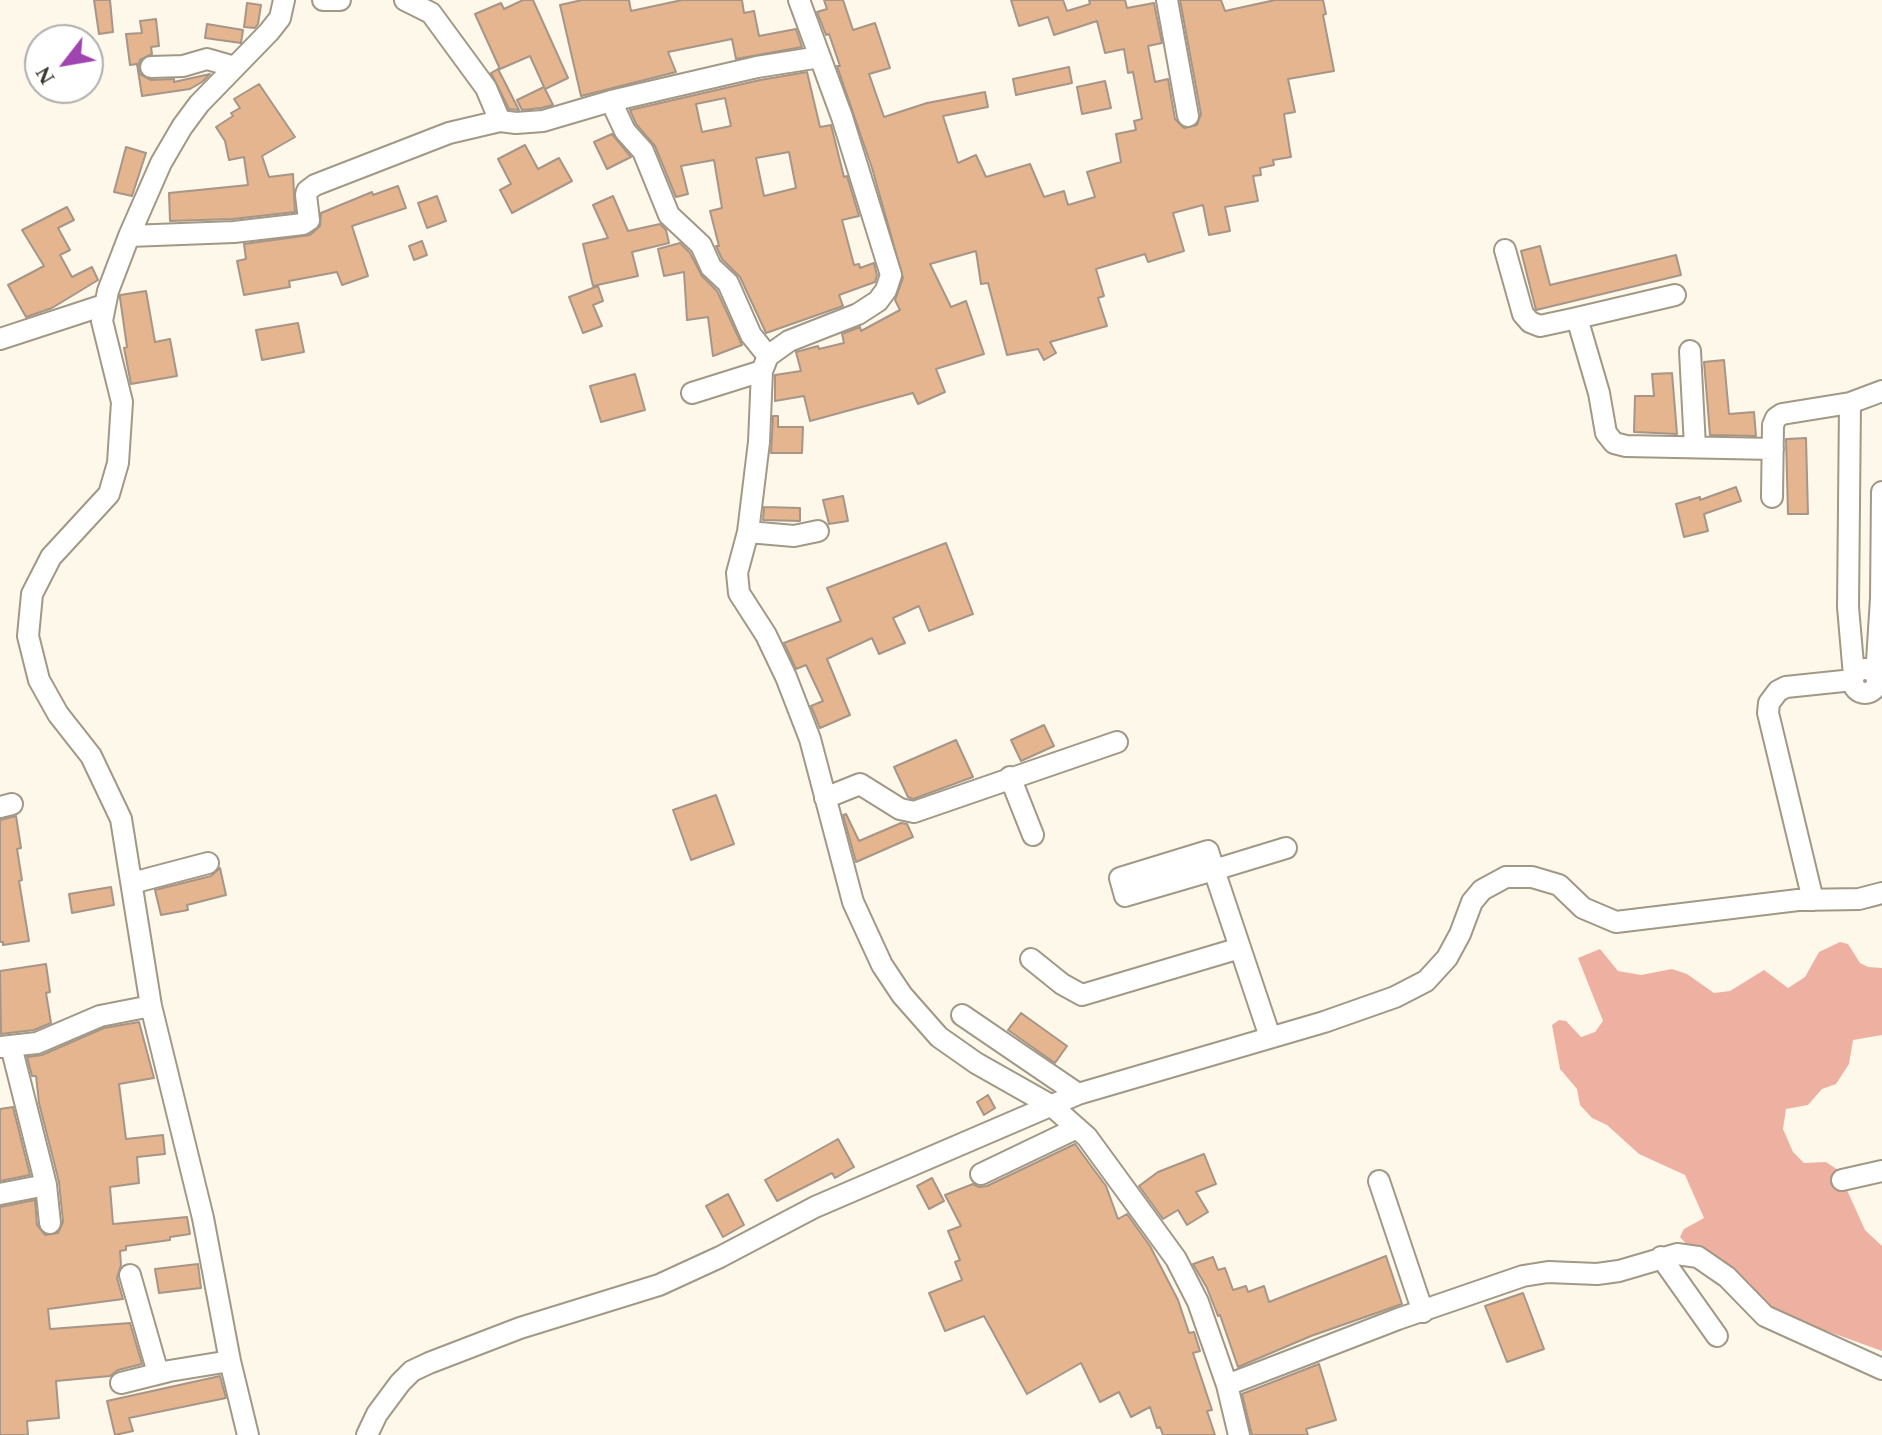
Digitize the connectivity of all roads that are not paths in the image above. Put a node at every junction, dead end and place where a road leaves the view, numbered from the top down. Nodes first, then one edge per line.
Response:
1 (284, 0) edge
2 (323, 0) edge
3 (340, 0) edge
4 (405, 0) edge
5 (799, 0) edge
6 (1167, 0) edge
7 (820, 57) junction
8 (151, 67) dead end
9 (235, 67) junction
10 (611, 101) junction
11 (1188, 116) dead end
12 (500, 121) junction
13 (129, 236) junction
14 (1505, 250) dead end
15 (1675, 295) dead end
16 (104, 305) junction
17 (1577, 318) junction
18 (0, 339) edge
19 (1690, 351) dead end
20 (765, 364) junction
21 (1882, 391) edge
22 (692, 393) dead end
23 (1850, 403) junction
24 (1695, 447) junction
25 (1773, 449) junction
26 (1882, 492) edge
27 (1772, 497) dead end
28 (818, 531) dead end
29 (748, 532) junction
30 (1881, 598) edge
31 (1853, 678) junction
32 (1878, 680) edge
33 (1117, 742) dead end
34 (1010, 777) junction
35 (825, 798) junction
36 (1033, 835) dead end
37 (1286, 848) dead end
38 (208, 863) dead end
39 (132, 883) junction
40 (1882, 893) edge
41 (1813, 900) junction
42 (1240, 948) junction
43 (1031, 959) dead end
44 (151, 1006) junction
45 (962, 1015) dead end
46 (1270, 1037) junction
47 (6, 1047) edge
48 (1078, 1094) junction
49 (1052, 1106) junction
50 (1077, 1128) junction
51 (1882, 1171) edge
52 (981, 1174) dead end
53 (1842, 1180) dead end
54 (1379, 1181) dead end
55 (46, 1185) junction
56 (0, 1194) edge
57 (50, 1223) dead end
58 (1661, 1257) junction
59 (130, 1275) dead end
60 (1422, 1312) junction
61 (1717, 1336) dead end
62 (230, 1361) junction
63 (1882, 1369) edge
64 (158, 1373) junction
65 (121, 1383) dead end
66 (1227, 1385) junction
67 (248, 1435) edge
68 (367, 1435) edge
69 (1239, 1435) edge

1 - 9 street
2 - 3 street
4 - 12 street
5 - 7 street
6 - 11 street
7 - 10 street
7 - 20 street
8 - 9 street
9 - 13 street
10 - 12 street
10 - 20 street
12 - 13 street
13 - 16 street
14 - 17 street
15 - 17 street
16 - 18 street
16 - 39 street
17 - 24 street
19 - 24 street
20 - 22 street
20 - 29 street
21 - 23 street
23 - 25 street
23 - 31 street
24 - 25 street
25 - 27 street
26 - 30 street
28 - 29 street
29 - 35 street
30 - 32 street
31 - 32 street
31 - 41 street
33 - 34 street
34 - 35 street
34 - 36 street
35 - 49 street
37 - 42 street
38 - 39 street
39 - 44 street
40 - 41 street
41 - 46 street
42 - 43 street
42 - 46 street
44 - 47 street
44 - 62 street
45 - 48 street
46 - 48 street
47 - 55 street
48 - 49 street
49 - 50 street
49 - 68 street
50 - 52 street
50 - 66 street
51 - 53 street
54 - 60 street
55 - 56 street
55 - 57 street
58 - 60 street
58 - 61 street
58 - 63 street
59 - 64 street
60 - 66 street
62 - 64 street
62 - 67 street
64 - 65 street
66 - 69 street

